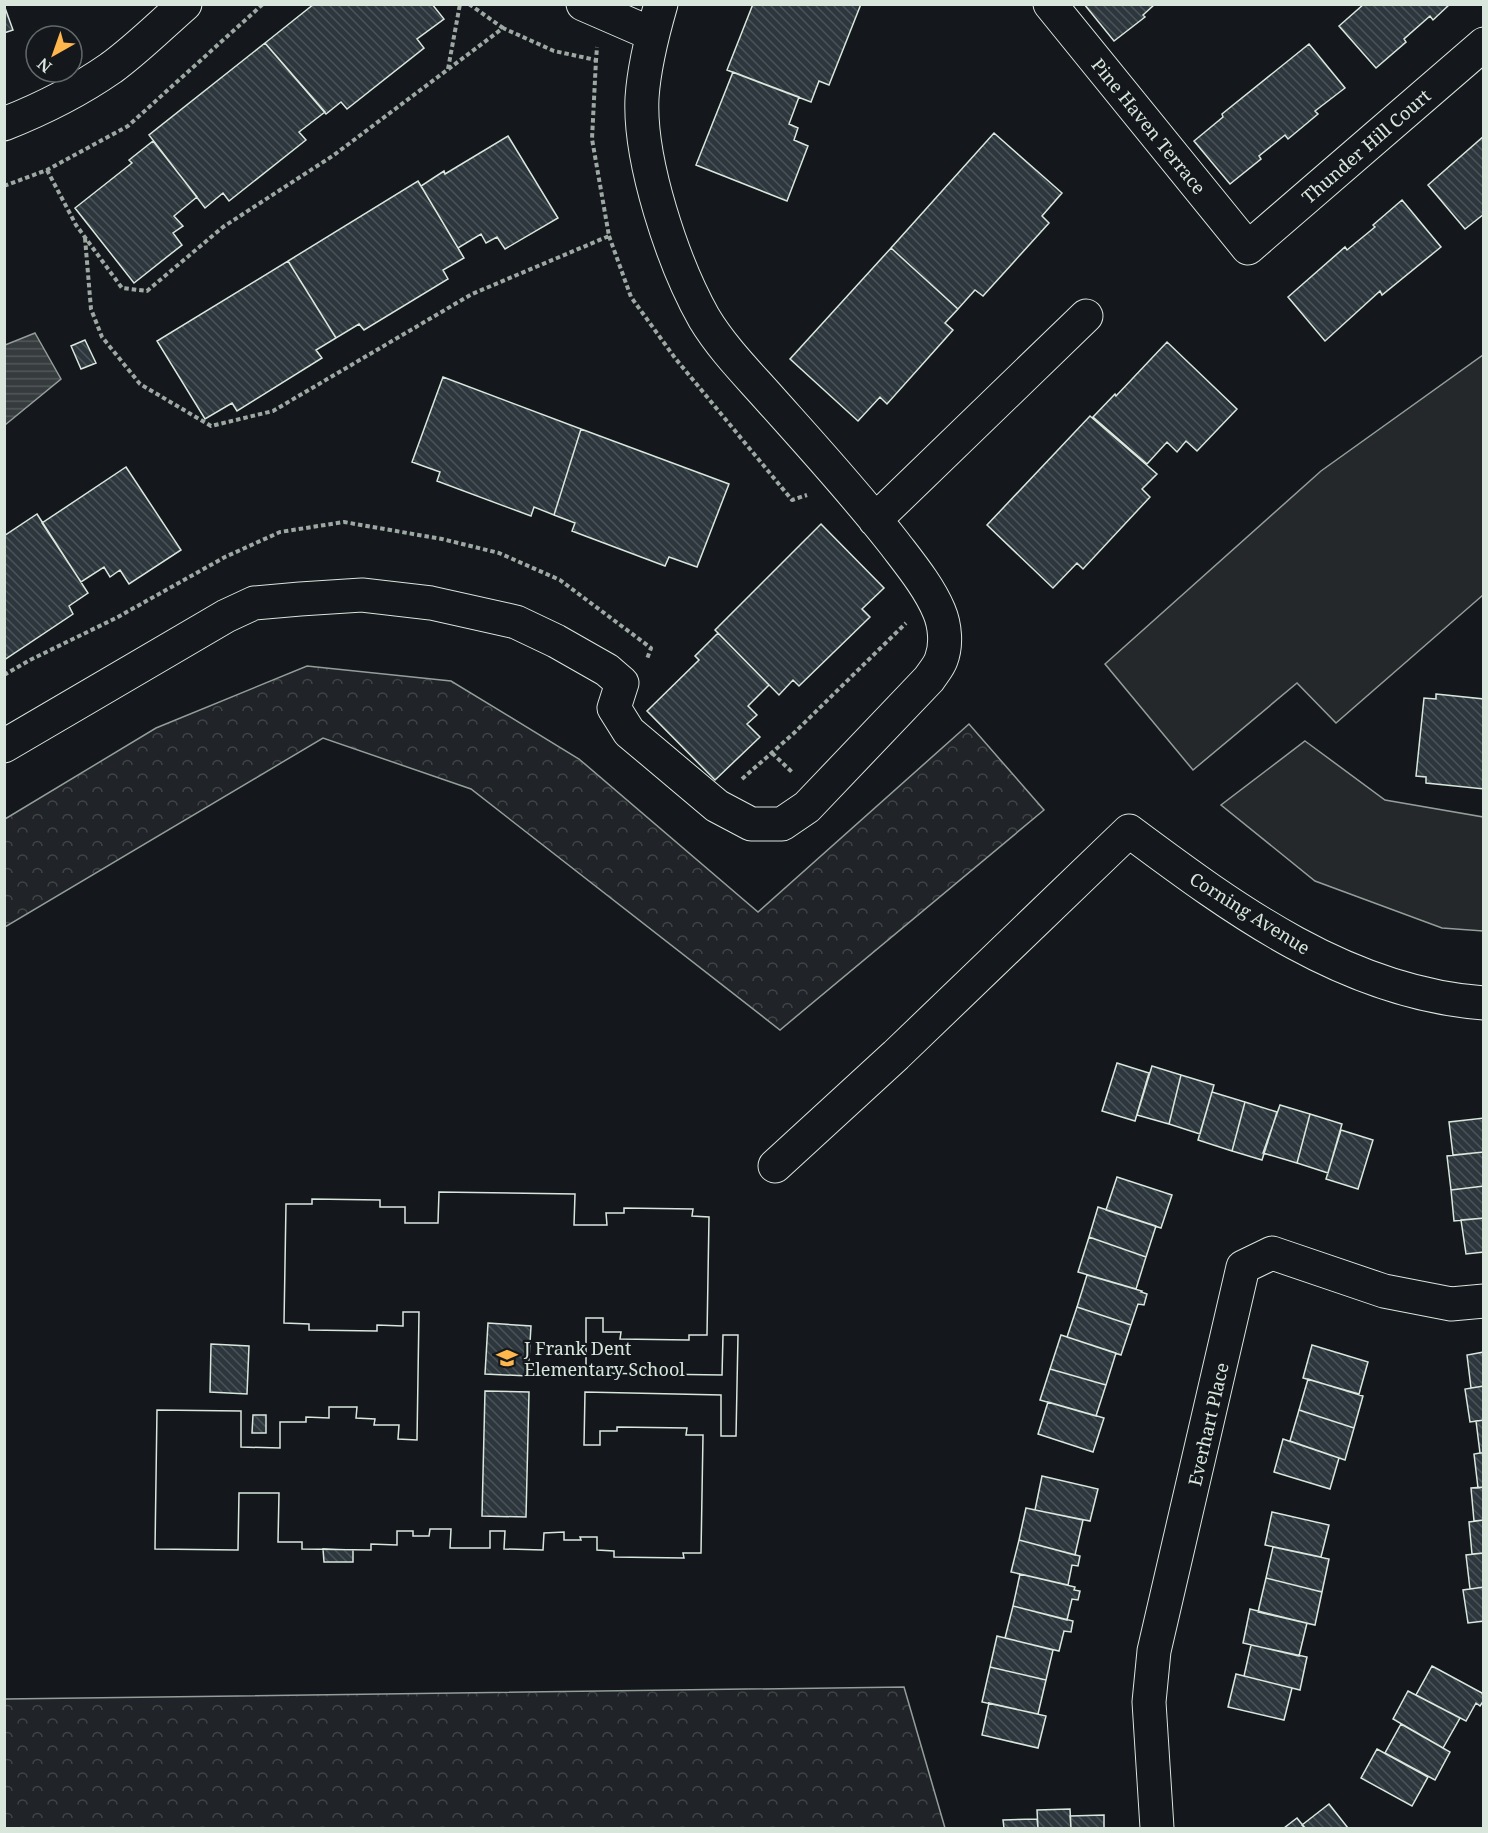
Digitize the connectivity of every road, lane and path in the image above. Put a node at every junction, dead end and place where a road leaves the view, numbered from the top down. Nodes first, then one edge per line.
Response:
1 (185, 4) edge
2 (262, 4) edge
3 (460, 4) edge
4 (469, 4) edge
5 (1050, 4) edge
6 (591, 8) edge
7 (656, 19) edge
8 (503, 28) junction
9 (1484, 44) edge
10 (596, 60) junction
11 (448, 70) junction
12 (4, 124) edge
13 (47, 170) junction
14 (4, 186) edge
15 (609, 236) junction
16 (85, 238) junction
17 (1248, 248) joint
18 (1086, 316) dead end
19 (809, 495) dead end
20 (876, 520) junction
21 (910, 620) dead end
22 (644, 669) dead end
23 (4, 675) edge
24 (4, 746) edge
25 (737, 784) dead end
26 (1484, 1003) edge
27 (775, 1166) dead end
28 (1484, 1301) edge
29 (1157, 1828) edge

1 - 12 street
2 - 13 path
3 - 11 path
4 - 8 path
5 - 17 street, Pine Haven Terrace
6 - 7 street
6 - 10 path
7 - 20 street
8 - 10 path
8 - 11 path
9 - 17 street, Thunder Hill Court
10 - 15 path
11 - 16 path
13 - 14 path
13 - 16 path
15 - 16 path
15 - 19 path
18 - 20 street
20 - 24 street
21 - 25 path
22 - 23 path
26 - 27 street, Corning Avenue
28 - 29 street, Everhart Place

